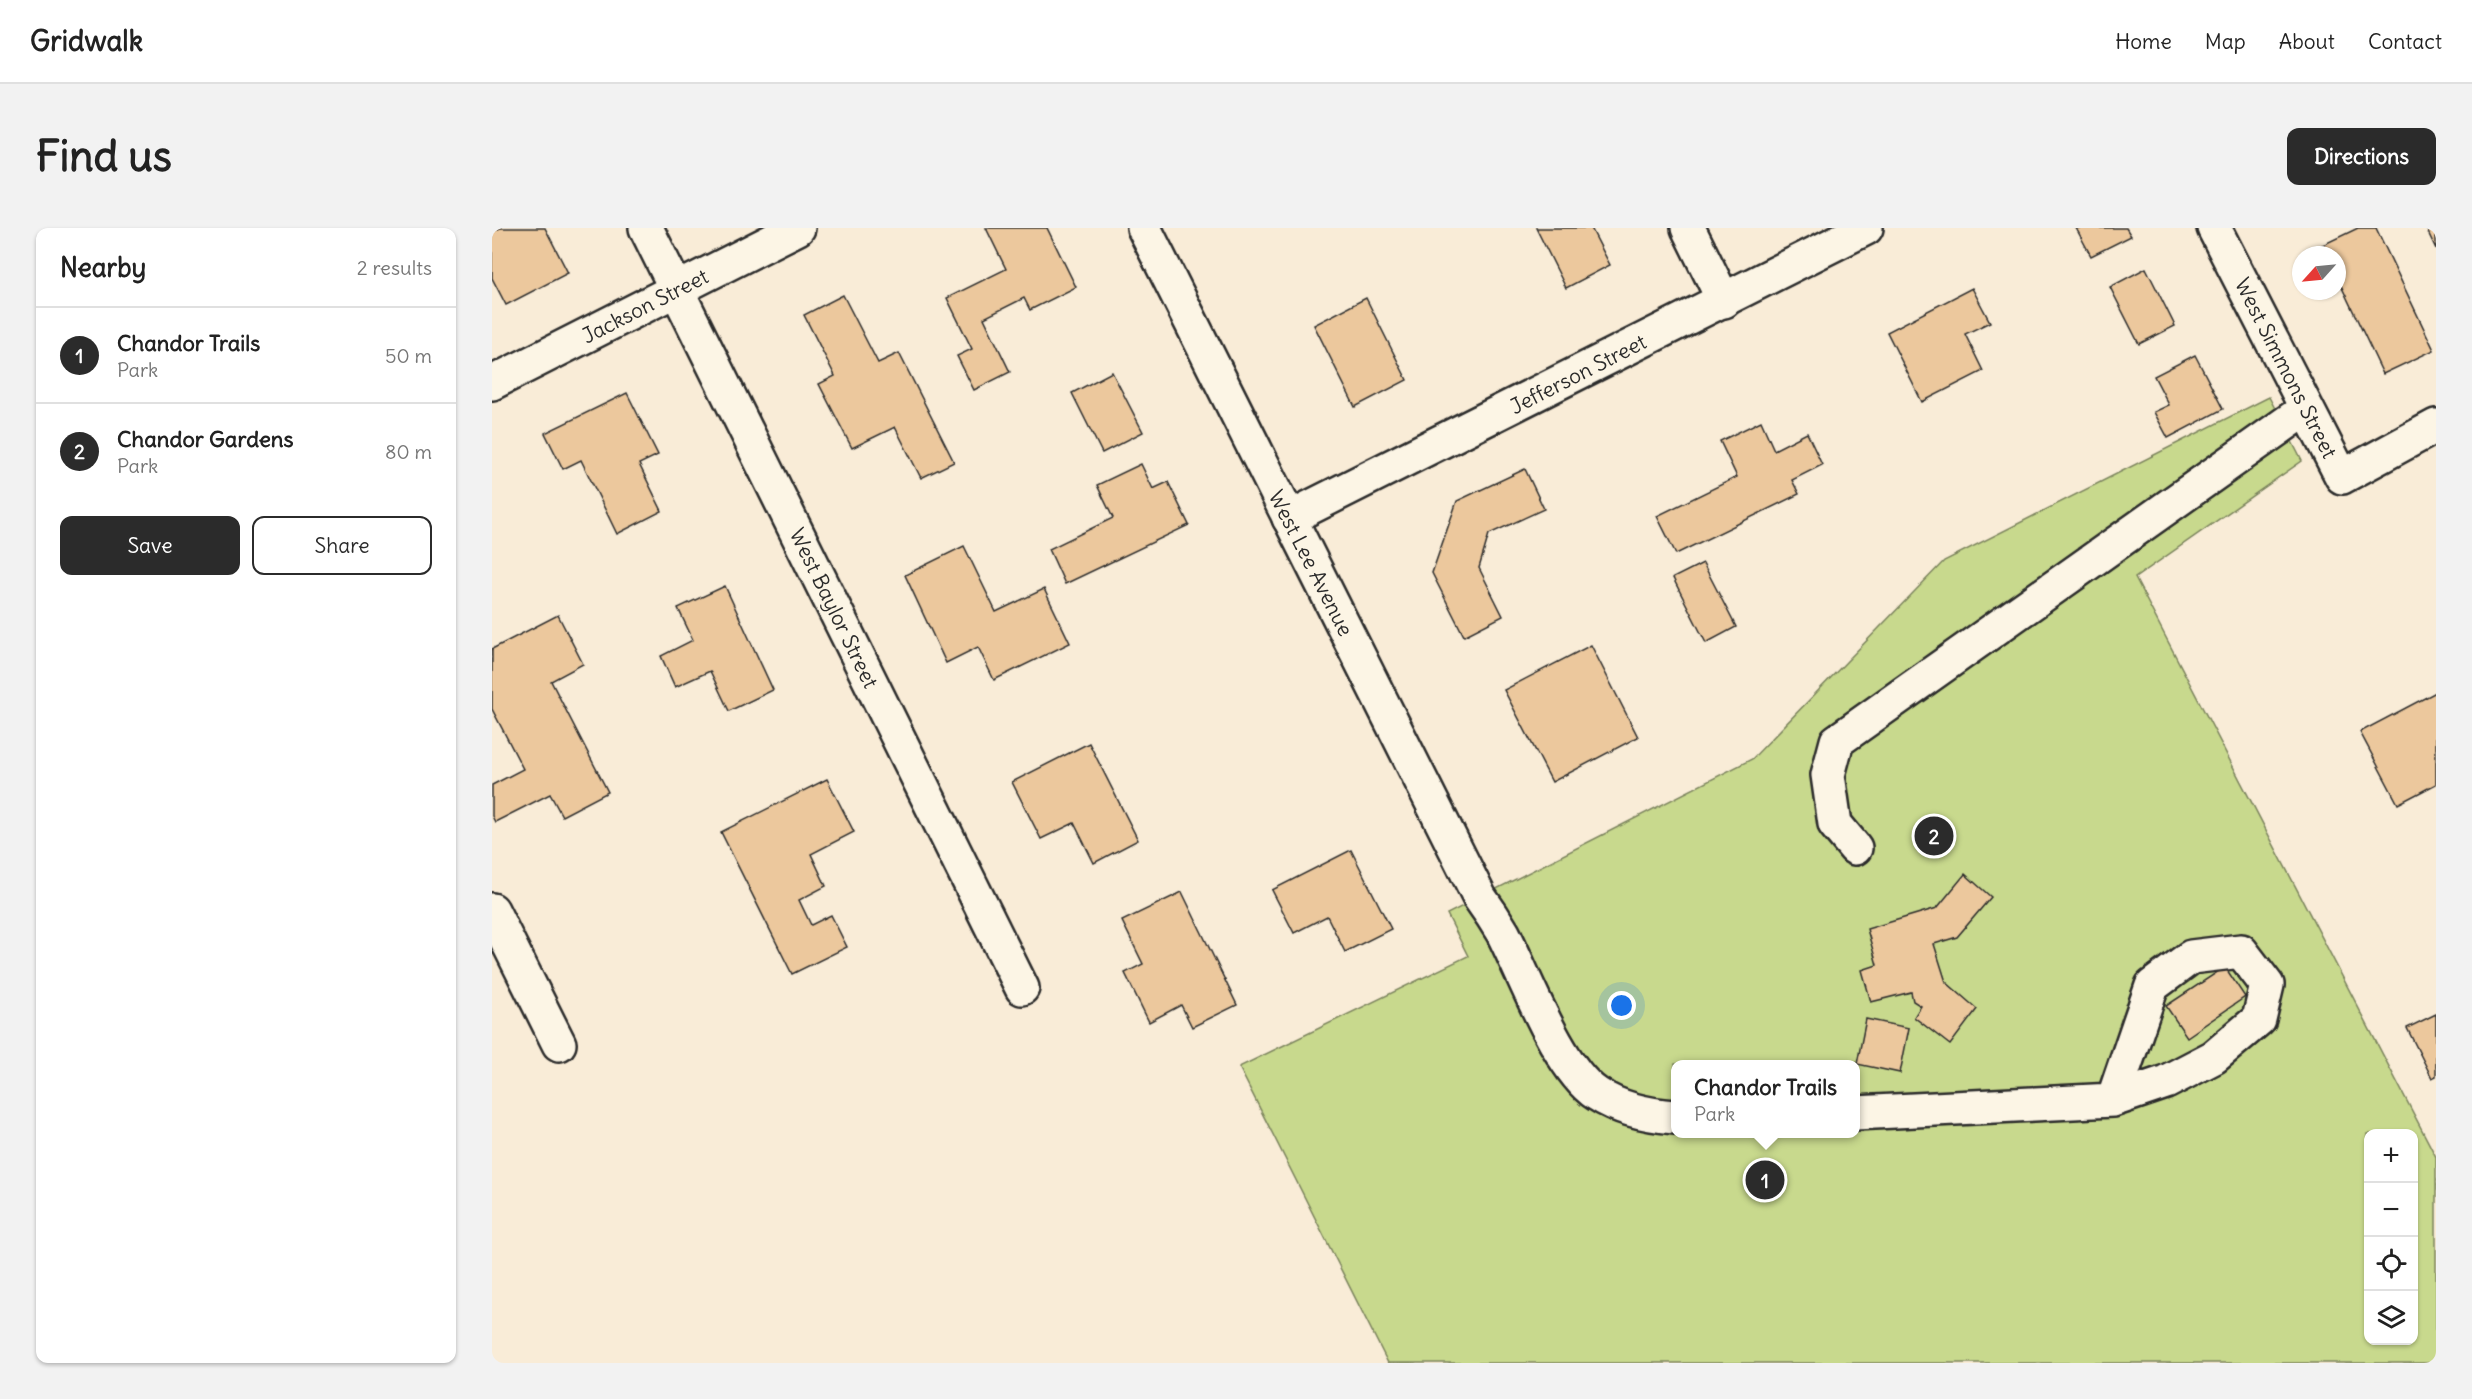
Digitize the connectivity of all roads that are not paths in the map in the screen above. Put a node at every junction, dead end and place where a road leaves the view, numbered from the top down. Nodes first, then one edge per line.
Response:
1 (646, 228) edge
2 (798, 228) edge
3 (1144, 228) edge
4 (1688, 228) edge
5 (1866, 228) edge
6 (2214, 228) edge
7 (677, 291) junction
8 (1724, 301) junction
9 (492, 383) edge
10 (2306, 409) junction
11 (2436, 426) edge
12 (1288, 518) junction
13 (1855, 848) dead end
14 (492, 910) edge
15 (1022, 988) dead end
16 (559, 1044) dead end
17 (2113, 1100) junction
18 (1860, 1113) edge
19 (1671, 1117) edge

1 - 7 street, West Baylor Street
2 - 7 street, Jackson Street
3 - 12 street, West Lee Avenue
4 - 8 street
5 - 8 street, Jefferson Street
6 - 10 street, West Simmons Street
7 - 9 street, Jackson Street
7 - 15 street, West Baylor Street
8 - 12 street, Jefferson Street
10 - 11 street, West Simmons Street
10 - 13 street
12 - 19 street, West Lee Avenue
14 - 16 street
17 - 17 street
17 - 18 street

